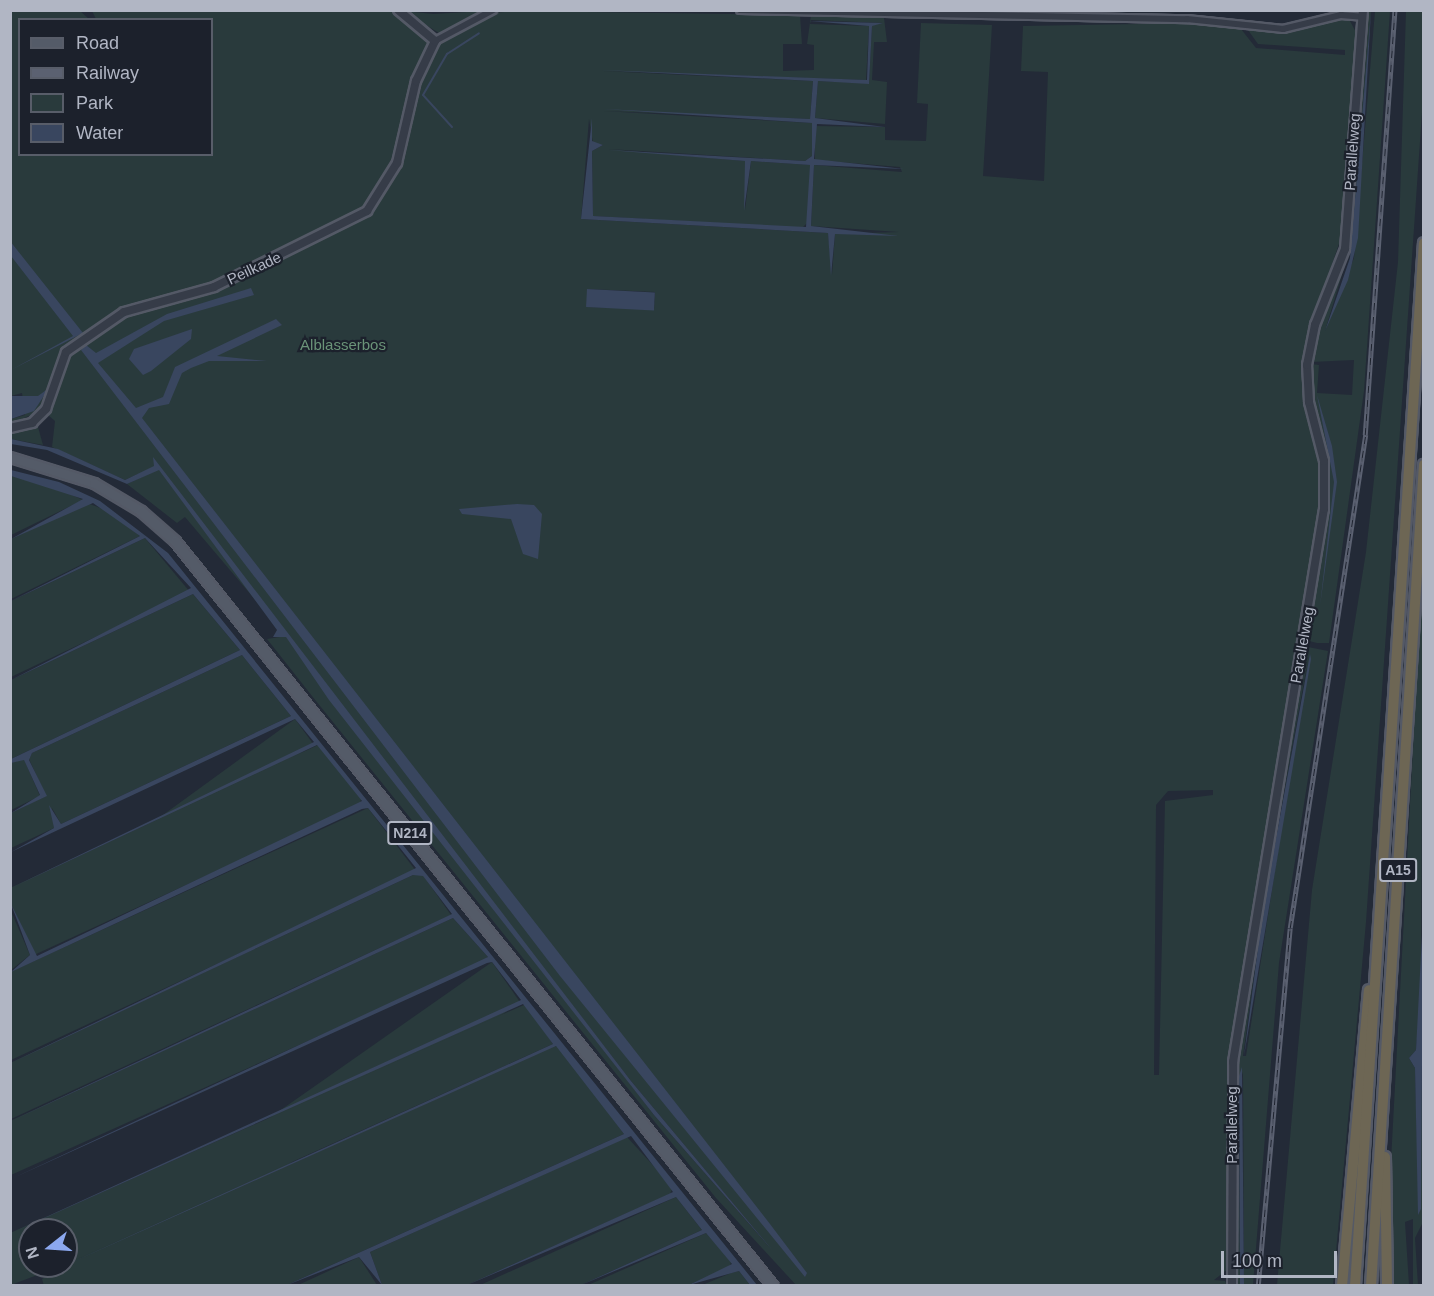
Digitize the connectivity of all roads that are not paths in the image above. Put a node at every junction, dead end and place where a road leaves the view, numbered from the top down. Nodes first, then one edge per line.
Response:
1 (398, 10) edge
2 (493, 10) edge
3 (740, 10) edge
4 (1362, 14) edge
5 (435, 41) junction
6 (1424, 243) edge
7 (10, 428) edge
8 (10, 457) edge
9 (1424, 465) edge
10 (1378, 937) junction
11 (1386, 1061) junction
12 (764, 1272) junction
13 (773, 1286) edge
14 (779, 1286) edge
15 (1232, 1286) edge
16 (1342, 1286) edge
17 (1355, 1286) edge
18 (1371, 1286) edge
19 (1387, 1286) edge

1 - 5 street
2 - 5 street
3 - 4 street
4 - 15 street, Parallelweg
5 - 7 street, Peilkade
6 - 10 highway, A15
8 - 12 main road, N214
9 - 11 highway, A15
10 - 16 highway, A15
10 - 17 highway, A15
11 - 18 highway, A15
11 - 19 highway, A15
12 - 13 main road, N214
12 - 14 main road, N214

